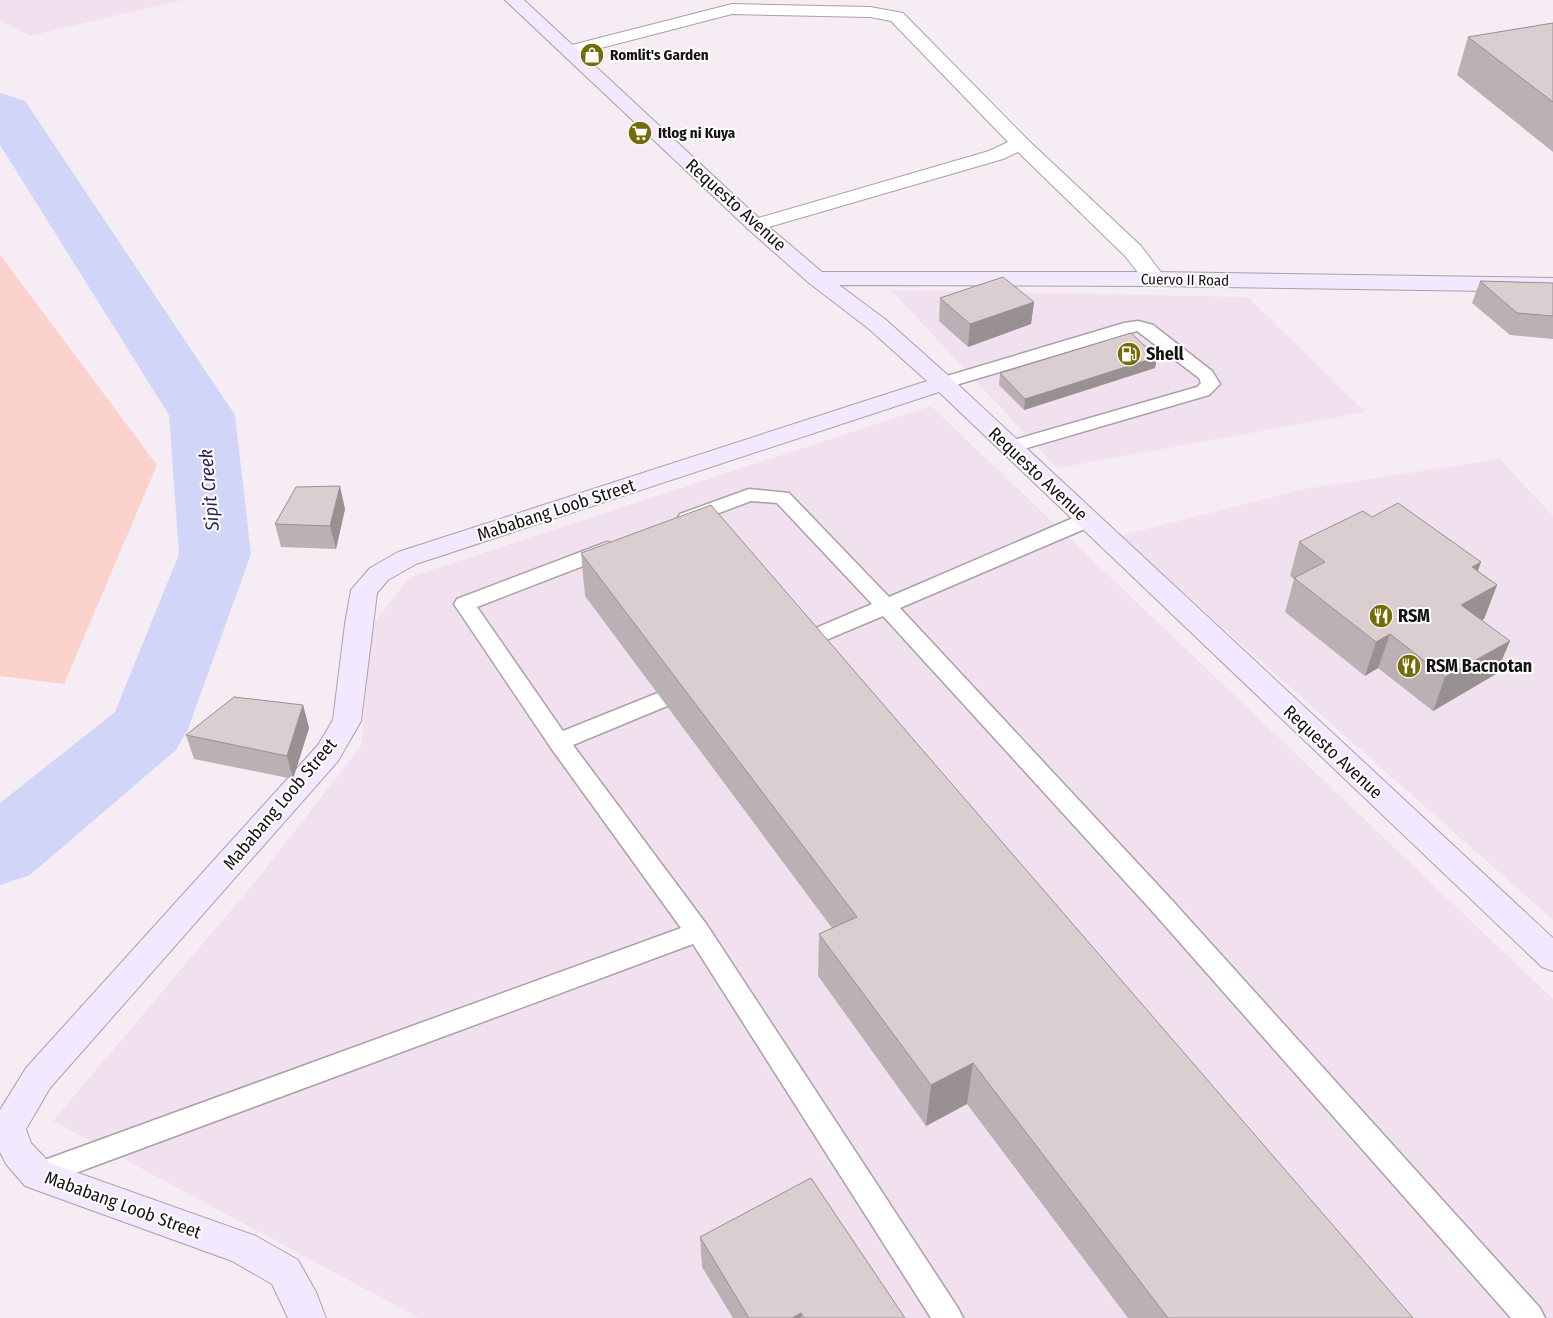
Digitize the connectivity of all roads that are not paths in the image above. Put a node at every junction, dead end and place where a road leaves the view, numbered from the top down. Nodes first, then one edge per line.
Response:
1 (514, 0) edge
2 (570, 51) junction
3 (1021, 144) junction
4 (755, 225) junction
5 (817, 278) junction
6 (1155, 279) junction
7 (1553, 285) edge
8 (942, 383) junction
9 (1010, 447) junction
10 (1087, 520) junction
11 (666, 527) edge
12 (620, 544) edge
13 (888, 606) junction
14 (778, 652) edge
15 (705, 682) edge
16 (559, 742) junction
17 (698, 932) junction
18 (1553, 958) edge
19 (38, 1175) junction
20 (306, 1318) edge
21 (948, 1318) edge
22 (1530, 1318) edge

1 - 2 street, Requesto Avenue
2 - 3 street
2 - 4 street, Requesto Avenue
3 - 4 street
3 - 6 street
4 - 5 street, Requesto Avenue
5 - 6 street, Cuervo II Road
5 - 8 street, Requesto Avenue
6 - 7 street, Cuervo II Road
8 - 9 street, Requesto Avenue
8 - 9 lane
8 - 19 street, Mababang Loob Street
9 - 10 street, Requesto Avenue
10 - 13 lane
10 - 18 street, Requesto Avenue
11 - 13 lane
12 - 16 lane
13 - 14 lane
13 - 22 lane
15 - 16 lane
16 - 17 lane
17 - 19 lane
17 - 21 lane
19 - 20 street, Mababang Loob Street

